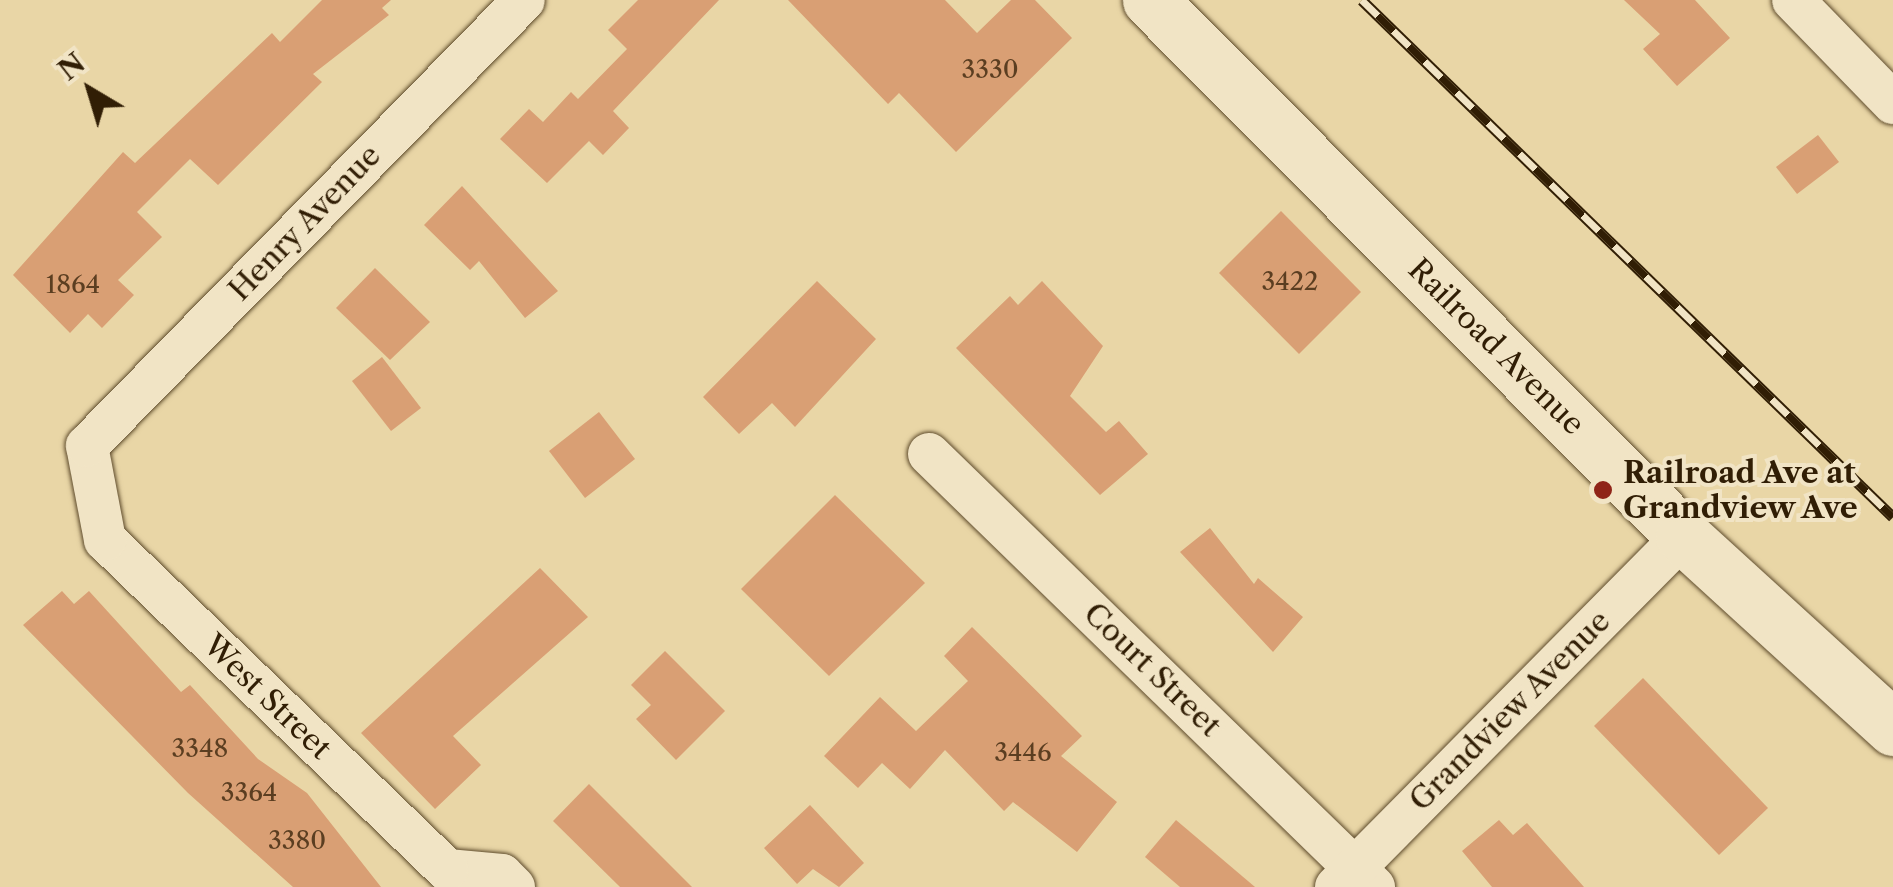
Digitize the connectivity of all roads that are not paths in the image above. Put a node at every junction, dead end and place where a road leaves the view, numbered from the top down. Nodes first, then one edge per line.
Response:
1 (524, 0) edge
2 (1150, 0) edge
3 (1793, 0) edge
4 (1893, 103) edge
5 (87, 446) joint
6 (929, 454) dead end
7 (1684, 536) junction
8 (1893, 728) edge
9 (1355, 880) edge
10 (514, 887) edge

1 - 5 street, Henry Avenue
2 - 7 main road, Railroad Avenue
3 - 4 street
5 - 10 street, West Street
6 - 9 street, Court Street
7 - 8 main road, Railroad Avenue
7 - 9 street, Grandview Avenue

